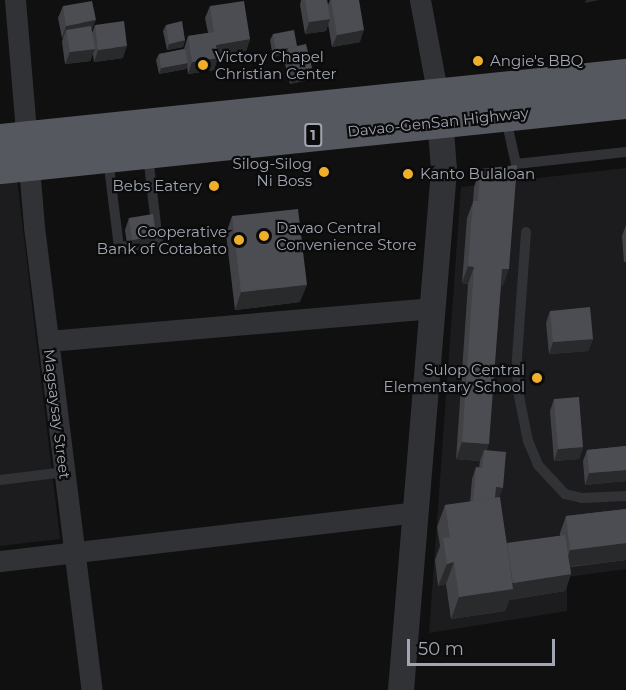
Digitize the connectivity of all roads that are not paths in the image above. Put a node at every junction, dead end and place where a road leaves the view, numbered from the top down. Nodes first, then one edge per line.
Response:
1 (15, 0) edge
2 (420, 0) edge
3 (626, 75) edge
4 (502, 102) junction
5 (626, 102) edge
6 (440, 109) junction
7 (13, 152) edge
8 (147, 152) junction
9 (626, 152) edge
10 (108, 156) junction
11 (526, 232) dead end
12 (431, 308) junction
13 (48, 341) junction
14 (65, 472) junction
15 (0, 480) edge
16 (626, 496) edge
17 (415, 512) junction
18 (74, 553) junction
19 (0, 561) edge
20 (92, 690) edge
21 (401, 690) edge

1 - 7 street, Magsaysay Street
2 - 6 street
3 - 4 highway, Davao-GenSan Highway / 1
4 - 5 highway, Davao-GenSan Highway / 1
4 - 6 highway, Davao-GenSan Highway / 1
4 - 9 lane
6 - 7 highway, Davao-GenSan Highway / 1
6 - 8 highway, Davao-GenSan Highway / 1
6 - 12 street
7 - 10 highway, Davao-GenSan Highway / 1
7 - 13 street, Magsaysay Street
8 - 10 highway, Davao-GenSan Highway / 1
8 - 10 lane
11 - 16 lane
12 - 13 street
12 - 17 street
13 - 14 street, Magsaysay Street
14 - 15 lane
14 - 18 street, Magsaysay Street
17 - 18 street
17 - 21 street
18 - 19 street
18 - 20 street, Magsaysay Street

